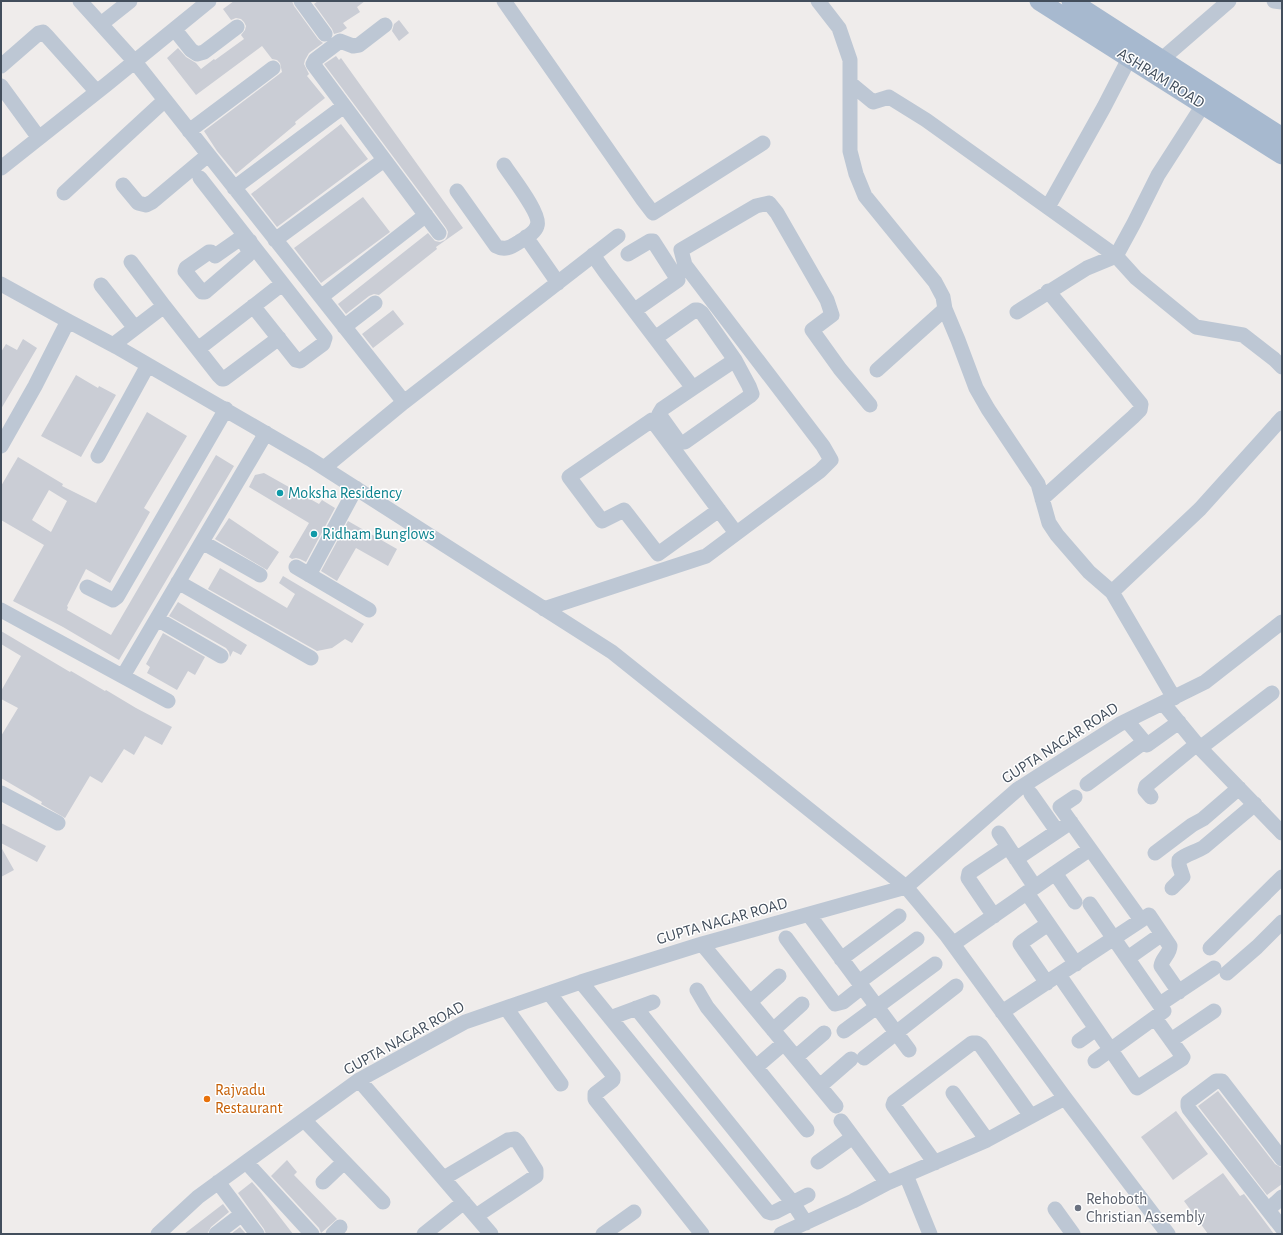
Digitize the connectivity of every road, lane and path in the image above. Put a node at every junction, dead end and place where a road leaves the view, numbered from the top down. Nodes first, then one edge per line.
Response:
1 (80, 1) edge
2 (130, 1) edge
3 (209, 1) edge
4 (301, 1) edge
5 (504, 1) edge
6 (818, 1) edge
7 (1039, 1) edge
8 (1071, 1) edge
9 (1229, 1) edge
10 (1274, 1) edge
11 (1282, 2) edge
12 (101, 24) junction
13 (385, 25) dead end
14 (238, 27) dead end
15 (175, 30) junction
16 (325, 34) dead end
17 (1133, 51) junction
18 (1162, 59) junction
19 (135, 62) junction
20 (1, 66) edge
21 (273, 68) dead end
22 (850, 83) junction
23 (1, 86) edge
24 (98, 92) junction
25 (165, 100) junction
26 (1203, 105) junction
27 (344, 106) junction
28 (190, 131) junction
29 (1282, 136) edge
30 (39, 138) junction
31 (763, 143) dead end
32 (208, 155) junction
33 (1282, 155) edge
34 (384, 160) junction
35 (504, 165) dead end
36 (1, 168) edge
37 (200, 178) dead end
38 (123, 185) dead end
39 (234, 188) junction
40 (457, 191) dead end
41 (64, 193) dead end
42 (1048, 207) junction
43 (426, 215) junction
44 (266, 228) junction
45 (439, 233) dead end
46 (618, 236) dead end
47 (526, 237) junction
48 (275, 240) junction
49 (247, 243) junction
50 (628, 254) dead end
51 (594, 255) junction
52 (1116, 256) junction
53 (131, 262) dead end
54 (558, 283) junction
55 (1, 284) edge
56 (282, 284) junction
57 (101, 285) dead end
58 (1048, 291) junction
59 (321, 297) junction
60 (375, 303) dead end
61 (164, 306) junction
62 (253, 306) junction
63 (635, 310) junction
64 (945, 310) junction
65 (1017, 312) dead end
66 (68, 322) junction
67 (344, 327) junction
68 (135, 328) junction
69 (278, 338) junction
70 (655, 338) junction
71 (113, 344) junction
72 (198, 349) junction
73 (735, 360) junction
74 (148, 365) junction
75 (1282, 367) edge
76 (877, 370) dead end
77 (222, 379) junction
78 (693, 388) junction
79 (201, 395) junction
80 (404, 402) junction
81 (870, 405) dead end
82 (226, 409) junction
83 (1282, 418) edge
84 (266, 433) junction
85 (1, 446) edge
86 (98, 456) dead end
87 (324, 468) junction
88 (356, 488) junction
89 (1042, 498) junction
90 (719, 510) junction
91 (736, 534) junction
92 (202, 542) junction
93 (260, 575) dead end
94 (178, 582) junction
95 (87, 587) dead end
96 (1112, 592) junction
97 (544, 609) junction
98 (1, 610) edge
99 (369, 610) dead end
100 (157, 619) junction
101 (1282, 622) edge
102 (221, 656) dead end
103 (311, 658) dead end
104 (123, 676) junction
105 (1272, 693) dead end
106 (1168, 700) junction
107 (168, 701) dead end
108 (1127, 721) junction
109 (1180, 722) junction
110 (1144, 742) junction
111 (1199, 746) junction
112 (1087, 784) dead end
113 (1239, 788) junction
114 (1, 793) edge
115 (1031, 794) dead end
116 (1075, 797) dead end
117 (1151, 797) dead end
118 (1255, 804) junction
119 (1071, 822) junction
120 (58, 823) dead end
121 (1057, 831) junction
122 (999, 833) dead end
123 (1282, 833) edge
124 (1090, 849) junction
125 (1012, 853) junction
126 (1155, 853) dead end
127 (1055, 873) junction
128 (1282, 877) edge
129 (906, 888) junction
130 (1172, 888) dead end
131 (1031, 890) junction
132 (1075, 902) dead end
133 (1090, 904) dead end
134 (809, 915) junction
135 (899, 916) dead end
136 (994, 916) junction
137 (1141, 920) junction
138 (1282, 922) edge
139 (1048, 924) junction
140 (1162, 934) junction
141 (786, 938) dead end
142 (917, 939) dead end
143 (1114, 939) junction
144 (702, 944) junction
145 (953, 944) junction
146 (1210, 948) dead end
147 (1128, 958) junction
148 (841, 959) junction
149 (935, 964) dead end
150 (1076, 964) junction
151 (779, 976) dead end
152 (1053, 979) junction
153 (581, 982) junction
154 (860, 984) junction
155 (956, 986) dead end
156 (697, 990) dead end
157 (1179, 992) junction
158 (549, 993) junction
159 (653, 1002) dead end
160 (750, 1002) junction
161 (802, 1004) dead end
162 (877, 1007) junction
163 (506, 1008) junction
164 (636, 1008) junction
165 (1158, 1011) junction
166 (1214, 1011) dead end
167 (1002, 1012) junction
168 (610, 1018) junction
169 (1096, 1029) junction
170 (773, 1030) junction
171 (844, 1031) dead end
172 (896, 1032) junction
173 (824, 1033) dead end
174 (1171, 1040) junction
175 (1079, 1041) dead end
176 (784, 1043) junction
177 (909, 1050) dead end
178 (1111, 1050) junction
179 (796, 1057) junction
180 (1096, 1061) dead end
181 (756, 1067) junction
182 (359, 1080) junction
183 (562, 1084) dead end
184 (820, 1086) junction
185 (953, 1093) dead end
186 (1065, 1098) junction
187 (710, 1100) junction
188 (836, 1106) dead end
189 (690, 1116) junction
190 (1031, 1116) junction
191 (304, 1120) junction
192 (841, 1121) dead end
193 (807, 1130) dead end
194 (853, 1137) junction
195 (987, 1140) junction
196 (1282, 1159) edge
197 (246, 1162) junction
198 (344, 1162) junction
199 (818, 1162) dead end
200 (935, 1163) junction
201 (906, 1175) junction
202 (444, 1178) junction
203 (218, 1182) junction
204 (323, 1182) dead end
205 (887, 1183) junction
206 (808, 1195) dead end
207 (1282, 1197) edge
208 (383, 1202) dead end
209 (464, 1202) junction
210 (793, 1203) junction
211 (1055, 1209) dead end
212 (1268, 1210) junction
213 (634, 1212) dead end
214 (242, 1214) junction
215 (476, 1216) junction
216 (806, 1223) junction
217 (1282, 1228) edge
218 (158, 1234) edge
219 (216, 1234) edge
220 (257, 1234) edge
221 (312, 1234) edge
222 (424, 1234) edge
223 (491, 1234) edge
224 (603, 1234) edge
225 (702, 1234) edge
226 (781, 1234) edge
227 (930, 1234) edge
228 (1073, 1234) edge
229 (1168, 1234) edge

1 - 12 street
2 - 12 street
3 - 15 street
4 - 16 street
5 - 31 street
6 - 22 street
7 - 17 main road, ASHRAM ROAD
8 - 17 main road, ASHRAM ROAD
9 - 18 street
10 - 11 street
12 - 19 street
13 - 27 street
14 - 15 street
15 - 19 street
17 - 18 main road, ASHRAM ROAD
17 - 26 main road, ASHRAM ROAD
17 - 42 street
18 - 29 main road, ASHRAM ROAD
19 - 24 street
19 - 25 street
20 - 24 street
21 - 28 street
22 - 42 street
22 - 64 street
23 - 30 street
24 - 30 street
25 - 28 street
25 - 41 street
26 - 33 main road, ASHRAM ROAD
26 - 52 street
27 - 34 street
27 - 39 street
28 - 32 street
30 - 36 street
32 - 38 street
32 - 39 street
34 - 43 street
34 - 48 street
35 - 47 street
37 - 49 street
39 - 44 street
40 - 47 street
42 - 52 street
43 - 45 street
43 - 59 street
44 - 48 street
44 - 49 street
46 - 51 street
47 - 54 street
48 - 59 street
49 - 56 street
50 - 63 street
51 - 54 street
51 - 63 street
52 - 58 street
52 - 75 street
53 - 61 street
54 - 80 street
55 - 66 street
56 - 62 street
56 - 69 street
57 - 68 street
58 - 65 street
58 - 89 street
59 - 67 street
60 - 67 street
61 - 68 street
61 - 72 street
62 - 69 street
62 - 72 street
63 - 70 street
64 - 76 street
64 - 89 street
66 - 71 street
66 - 85 street
67 - 80 street
68 - 71 street
69 - 77 street
70 - 73 street
70 - 78 street
71 - 74 street
72 - 77 street
73 - 78 street
73 - 78 street
74 - 79 street
74 - 86 street
77 - 79 street
79 - 82 street
80 - 87 street
81 - 91 street
82 - 84 street
82 - 95 street
83 - 96 street
84 - 87 street
84 - 92 street
87 - 88 street
88 - 97 street
88 - 99 street
89 - 96 street
90 - 90 street
90 - 91 street
91 - 97 street
92 - 93 street
92 - 94 street
94 - 100 street
94 - 103 street
96 - 106 street
97 - 129 street
98 - 104 street
100 - 102 street
100 - 104 street
101 - 106 street, GUPTA NAGAR ROAD
104 - 107 street
105 - 111 street
106 - 108 street, GUPTA NAGAR ROAD
106 - 109 street
108 - 110 street
108 - 129 street, GUPTA NAGAR ROAD
109 - 110 street
109 - 111 street
110 - 112 street
111 - 113 street
111 - 117 street
113 - 118 street
113 - 126 street
114 - 120 street
115 - 121 street
116 - 119 street
118 - 123 street
118 - 130 street
119 - 121 street
119 - 124 street
121 - 125 street
122 - 125 street
124 - 127 street
124 - 137 street
125 - 131 street
125 - 136 street
127 - 131 street
127 - 132 street
128 - 146 street
129 - 134 street, GUPTA NAGAR ROAD
129 - 145 street
131 - 136 street
131 - 139 street
133 - 143 street
134 - 144 street, GUPTA NAGAR ROAD
134 - 148 street
135 - 148 street
136 - 145 street
137 - 140 street
137 - 143 street
138 - 157 street
139 - 150 street
139 - 152 street
140 - 147 street
140 - 157 street
141 - 154 street
142 - 154 street
143 - 147 street
143 - 150 street
144 - 153 street, GUPTA NAGAR ROAD
144 - 160 street
145 - 167 street
147 - 165 street
148 - 154 street
149 - 162 street
150 - 152 street
151 - 160 street
152 - 167 street
152 - 169 street
153 - 158 street, GUPTA NAGAR ROAD
153 - 168 street
154 - 162 street
155 - 172 street
156 - 181 street
157 - 165 street
158 - 163 street, GUPTA NAGAR ROAD
158 - 225 street
159 - 164 street
160 - 170 street
161 - 170 street
162 - 171 street
162 - 172 street
163 - 182 street, GUPTA NAGAR ROAD
163 - 183 street
164 - 168 street
164 - 187 street
165 - 174 street
165 - 178 street
166 - 174 street
167 - 186 street
168 - 189 street
169 - 175 street
169 - 178 street
170 - 176 street
172 - 177 street
172 - 184 street
173 - 179 street
174 - 178 street
176 - 179 street
176 - 181 street
178 - 180 street
179 - 184 street
181 - 193 street
182 - 191 street, GUPTA NAGAR ROAD
182 - 202 street
184 - 188 street
185 - 195 street
186 - 190 street
186 - 229 street
187 - 189 street
187 - 210 street
189 - 210 street
190 - 195 street
190 - 200 street
191 - 197 street, GUPTA NAGAR ROAD
191 - 198 street
192 - 194 street
194 - 199 street
194 - 205 street
195 - 200 street
196 - 212 street
197 - 203 street, GUPTA NAGAR ROAD
197 - 221 street
198 - 204 street
198 - 208 street
200 - 201 street
201 - 205 street
201 - 227 street
202 - 209 street
202 - 215 street
203 - 214 street
203 - 218 street, GUPTA NAGAR ROAD
205 - 216 street
206 - 210 street
207 - 212 street
209 - 215 street
209 - 222 street
210 - 216 street
211 - 228 street
212 - 217 street
213 - 224 street
214 - 219 street
214 - 220 street
215 - 223 street
216 - 226 street

